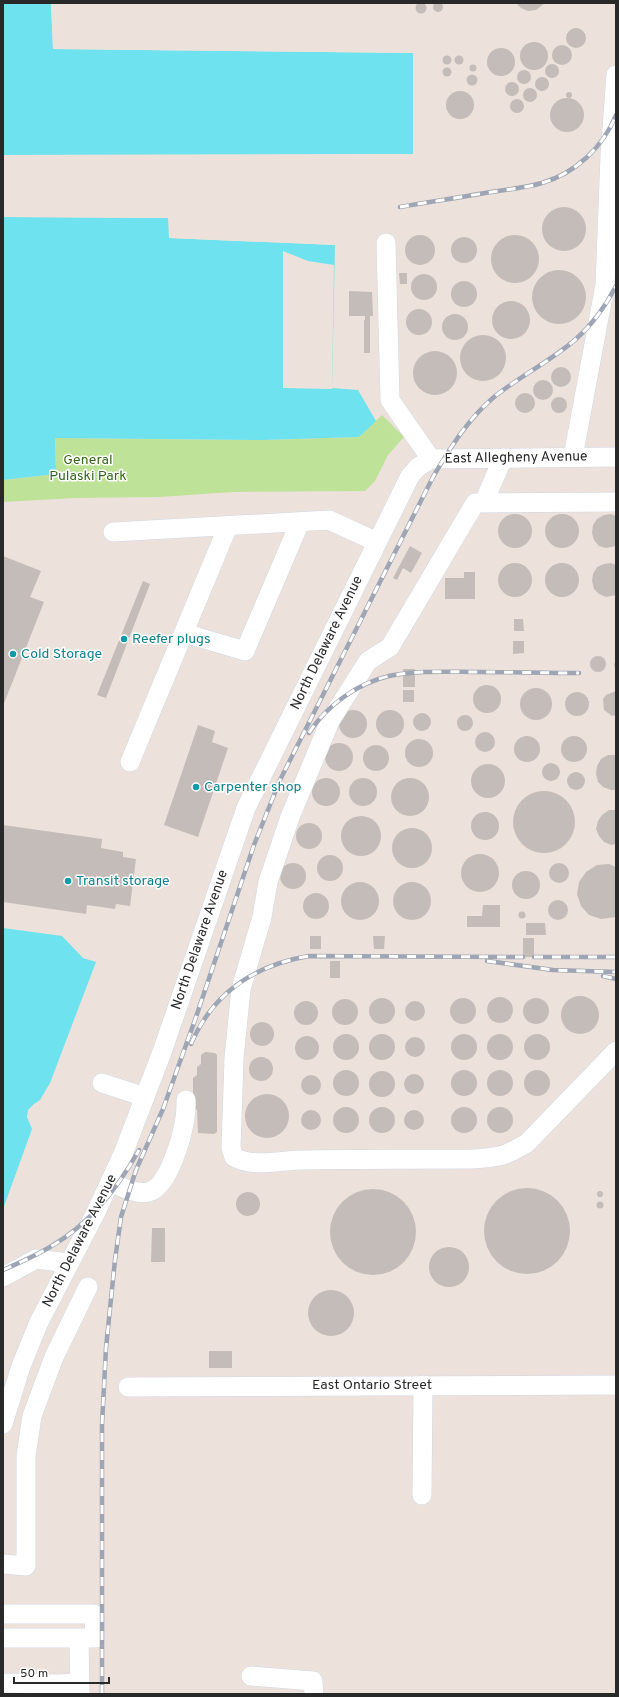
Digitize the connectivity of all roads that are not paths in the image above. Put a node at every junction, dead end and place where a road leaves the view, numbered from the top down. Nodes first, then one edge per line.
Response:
1 (616, 75) edge
2 (386, 243) dead end
3 (573, 457) junction
4 (616, 457) edge
5 (503, 458) junction
6 (425, 463) junction
7 (484, 502) junction
8 (616, 502) edge
9 (300, 522) junction
10 (228, 526) junction
11 (114, 532) dead end
12 (377, 542) junction
13 (184, 633) junction
14 (130, 762) dead end
15 (616, 1051) edge
16 (102, 1083) dead end
17 (145, 1096) junction
18 (186, 1100) dead end
19 (110, 1182) junction
20 (68, 1263) junction
21 (3, 1277) edge
22 (88, 1287) dead end
23 (423, 1385) junction
24 (616, 1385) edge
25 (128, 1387) dead end
26 (3, 1424) edge
27 (422, 1495) dead end
28 (3, 1564) edge
29 (3, 1614) edge
30 (3, 1638) edge
31 (79, 1639) junction
32 (251, 1676) dead end
33 (3, 1683) edge
34 (80, 1688) edge
35 (56, 1689) edge
36 (314, 1694) edge

1 - 3 street
2 - 6 street
3 - 4 street, East Allegheny Avenue
3 - 5 street, East Allegheny Avenue
5 - 6 street, East Allegheny Avenue
5 - 7 street
6 - 12 street, North Delaware Avenue
7 - 8 street
7 - 15 street
9 - 10 street
9 - 12 street
9 - 13 street
10 - 11 street
10 - 13 street
12 - 17 street, North Delaware Avenue
13 - 14 street
16 - 17 street
17 - 19 street, North Delaware Avenue
18 - 19 street
19 - 20 street, North Delaware Avenue
20 - 21 street
20 - 26 street, North Delaware Avenue
22 - 28 street
23 - 24 street, East Ontario Street
23 - 25 street, East Ontario Street
23 - 27 street
29 - 31 street
30 - 31 street
31 - 34 street
32 - 36 street
33 - 35 street
34 - 35 street

